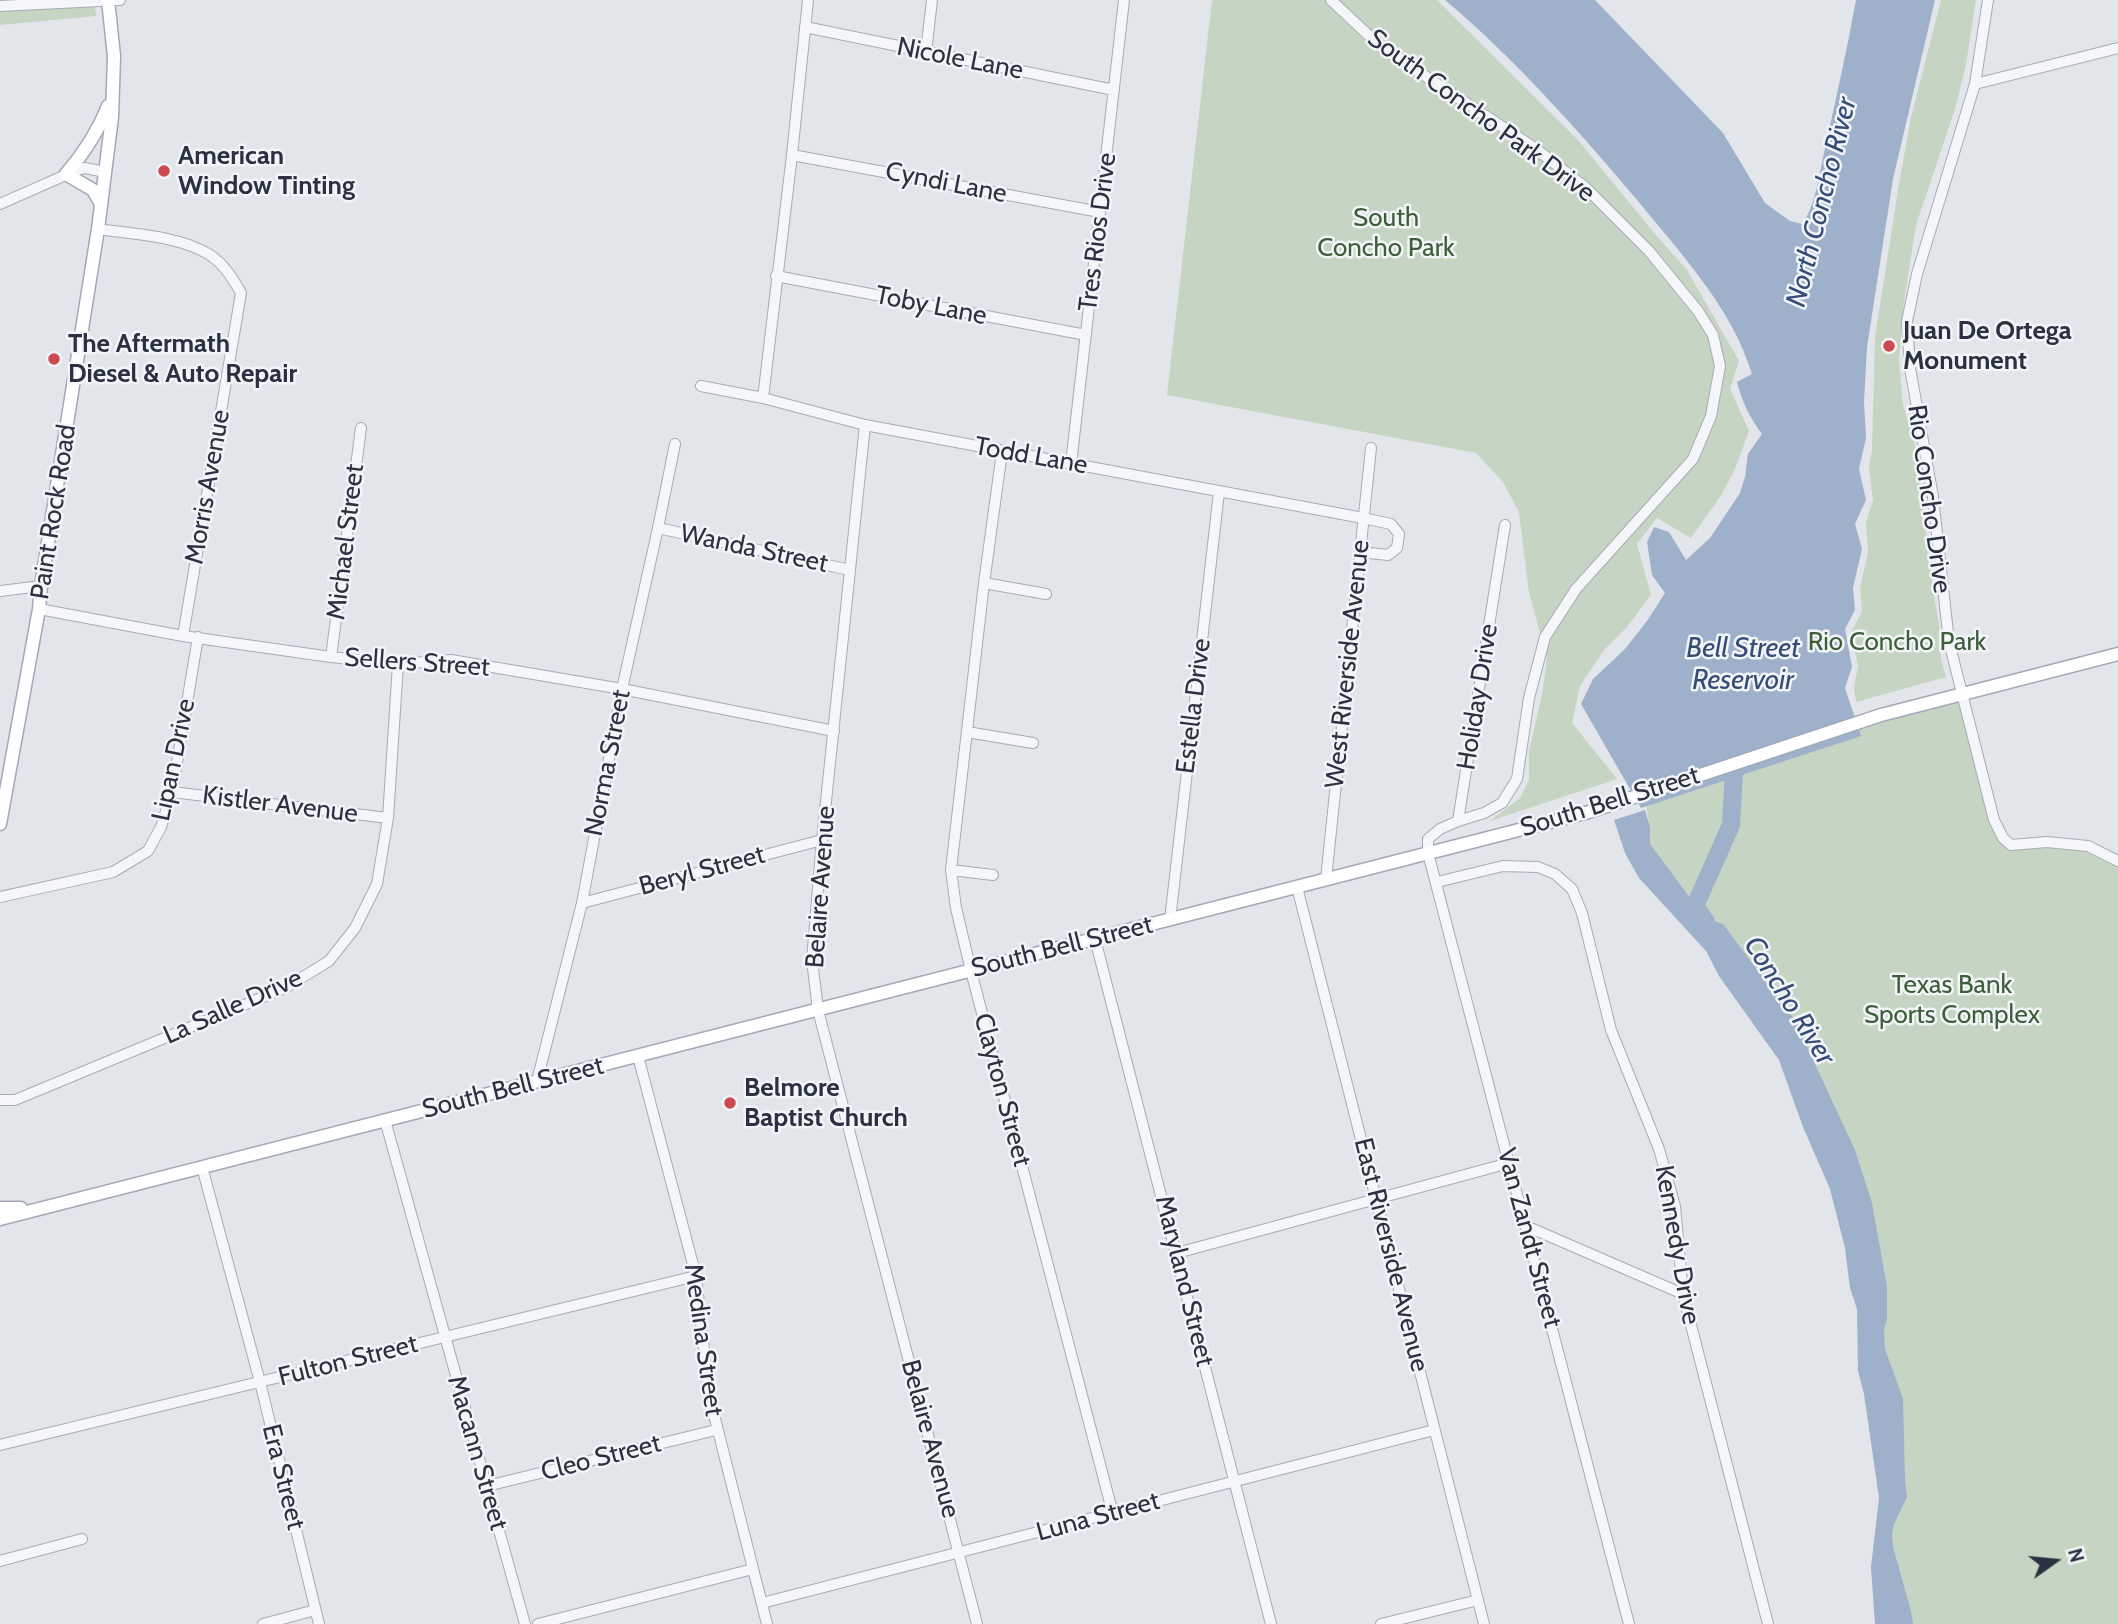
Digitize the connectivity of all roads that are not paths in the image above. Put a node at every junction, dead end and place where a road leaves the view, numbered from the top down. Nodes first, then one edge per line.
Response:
1 (112, 0) edge
2 (808, 0) edge
3 (932, 0) edge
4 (1124, 0) edge
5 (1331, 0) edge
6 (1987, 0) edge
7 (0, 6) edge
8 (805, 27) junction
9 (2118, 48) edge
10 (926, 52) junction
11 (1975, 84) junction
12 (1114, 90) junction
13 (113, 95) junction
14 (792, 155) junction
15 (105, 172) junction
16 (66, 174) junction
17 (0, 204) edge
18 (101, 204) junction
19 (1100, 212) junction
20 (98, 229) junction
21 (776, 276) junction
22 (1086, 335) junction
23 (701, 386) dead end
24 (763, 398) junction
25 (866, 425) junction
26 (361, 428) dead end
27 (675, 444) dead end
28 (1371, 448) dead end
29 (1002, 452) junction
30 (1071, 464) junction
31 (1219, 492) junction
32 (1363, 518) junction
33 (1505, 525) dead end
34 (658, 528) junction
35 (1360, 552) junction
36 (850, 570) junction
37 (984, 583) junction
38 (41, 586) junction
39 (0, 591) edge
40 (1046, 594) dead end
41 (39, 609) junction
42 (183, 636) junction
43 (198, 637) junction
44 (2118, 653) edge
45 (331, 657) junction
46 (398, 664) junction
47 (622, 689) junction
48 (1963, 694) junction
49 (834, 731) junction
50 (967, 732) junction
51 (1033, 743) dead end
52 (172, 792) junction
53 (388, 818) junction
54 (1458, 821) junction
55 (0, 824) edge
56 (822, 840) junction
57 (1428, 853) junction
58 (2118, 861) edge
59 (951, 870) junction
60 (993, 876) dead end
61 (1326, 879) junction
62 (1437, 882) junction
63 (1297, 887) junction
64 (0, 897) edge
65 (582, 903) junction
66 (1170, 920) junction
67 (1095, 939) junction
68 (971, 971) junction
69 (818, 1010) junction
70 (638, 1056) junction
71 (537, 1082) junction
72 (0, 1100) edge
73 (385, 1121) junction
74 (1509, 1163) junction
75 (202, 1167) junction
76 (1377, 1199) junction
77 (0, 1208) edge
78 (39, 1208) junction
79 (0, 1219) edge
80 (1526, 1226) junction
81 (1177, 1253) junction
82 (696, 1276) junction
83 (1683, 1294) junction
84 (445, 1337) junction
85 (260, 1382) junction
86 (716, 1430) junction
87 (1434, 1430) junction
88 (0, 1445) edge
89 (1234, 1481) junction
90 (486, 1486) junction
91 (1113, 1514) junction
92 (82, 1539) dead end
93 (959, 1553) junction
94 (0, 1561) edge
95 (753, 1569) junction
96 (1478, 1600) junction
97 (762, 1603) junction
98 (315, 1610) junction
99 (263, 1624) edge
100 (319, 1624) edge
101 (525, 1624) edge
102 (538, 1624) edge
103 (767, 1624) edge
104 (976, 1624) edge
105 (1271, 1624) edge
106 (1381, 1624) edge
107 (1484, 1624) edge
108 (1629, 1624) edge
109 (1768, 1624) edge

1 - 7 street
1 - 13 main road, Paint Rock Road
2 - 8 street
3 - 10 street
4 - 12 street, Tres Rios Drive
5 - 54 street, South Concho Park Drive
6 - 11 street, Rio Concho Drive
8 - 10 street, Nicole Lane
8 - 14 street
9 - 11 street
10 - 12 street, Nicole Lane
11 - 48 street, Rio Concho Drive
12 - 19 street, Tres Rios Drive
13 - 15 main road, Paint Rock Road
13 - 16 main road
14 - 19 street, Cyndi Lane
14 - 21 street
15 - 16 street
15 - 18 main road, Paint Rock Road
16 - 17 street
16 - 18 main road
18 - 20 main road, Paint Rock Road
19 - 22 street, Tres Rios Drive
20 - 38 main road, Paint Rock Road
20 - 42 street, Morris Avenue
21 - 22 street, Toby Lane
21 - 24 street
22 - 30 street, Tres Rios Drive
23 - 24 street, Todd Lane
24 - 25 street, Todd Lane
25 - 29 street, Todd Lane
25 - 36 street, Belaire Avenue
26 - 45 street, Michael Street
27 - 34 street, Norma Street
28 - 32 street, West Riverside Avenue
29 - 30 street, Todd Lane
29 - 37 street, Clayton Street
30 - 31 street, Todd Lane
31 - 32 street, Todd Lane
31 - 66 street, Estella Drive
32 - 35 street, West Riverside Avenue
32 - 35 street, Todd Lane
33 - 54 street, Holiday Drive
34 - 36 street, Wanda Street
34 - 47 street, Norma Street
35 - 61 street, West Riverside Avenue
36 - 49 street, Belaire Avenue
37 - 40 street
37 - 50 street, Clayton Street
38 - 39 street
38 - 41 main road, Paint Rock Road
41 - 42 street, Sellers Street
41 - 55 main road, Paint Rock Road
42 - 43 street, Sellers Street
43 - 45 street, Sellers Street
43 - 52 street, Lipan Drive
44 - 48 main road, South Bell Street
45 - 46 street, Sellers Street
46 - 47 street, Sellers Street
46 - 53 street, La Salle Drive
47 - 49 street, Sellers Street
47 - 65 street, Norma Street
48 - 57 main road, South Bell Street
48 - 58 street, Rio Concho Drive
49 - 56 street, Belaire Avenue
50 - 51 street
50 - 59 street, Clayton Street
52 - 53 street, Kistler Avenue
52 - 64 street, Lipan Drive
53 - 72 street, La Salle Drive
54 - 57 street
56 - 65 street, Beryl Street
56 - 69 street, Belaire Avenue
57 - 61 main road, South Bell Street
57 - 62 street, Van Zandt Street
59 - 60 street
59 - 68 street, Clayton Street
61 - 63 main road, South Bell Street
62 - 74 street, Van Zandt Street
62 - 83 street, Kennedy Drive
63 - 66 main road, South Bell Street
63 - 76 street, East Riverside Avenue
65 - 71 street, Norma Street
66 - 67 main road, South Bell Street
67 - 68 main road, South Bell Street
67 - 81 street, Maryland Street
68 - 69 main road, South Bell Street
68 - 91 street, Clayton Street
69 - 70 main road, South Bell Street
69 - 93 street, Belaire Avenue
70 - 71 main road, South Bell Street
70 - 82 street, Medina Street
71 - 73 main road, South Bell Street
73 - 75 main road, South Bell Street
73 - 84 street, Macann Street
74 - 76 street
74 - 80 street, Van Zandt Street
75 - 78 main road, South Bell Street
75 - 85 street, Era Street
76 - 81 street
76 - 87 street, East Riverside Avenue
77 - 78 main road
78 - 79 main road, South Bell Street
80 - 83 street
80 - 108 street, Van Zandt Street
81 - 89 street, Maryland Street
82 - 84 street, Fulton Street
82 - 86 street, Medina Street
83 - 109 street, Kennedy Drive
84 - 85 street, Fulton Street
84 - 90 street, Macann Street
85 - 88 street, Fulton Street
85 - 98 street, Era Street
86 - 90 street, Cleo Street
86 - 95 street, Medina Street
87 - 89 street, Luna Street
87 - 96 street, East Riverside Avenue
89 - 91 street, Luna Street
89 - 105 street, Maryland Street
90 - 101 street, Macann Street
91 - 93 street, Luna Street
92 - 94 street
93 - 97 street, Luna Street
93 - 104 street, Belaire Avenue
95 - 97 street, Medina Street
95 - 102 street
96 - 106 street
96 - 107 street, East Riverside Avenue
97 - 103 street, Medina Street
98 - 99 street
98 - 100 street, Era Street

